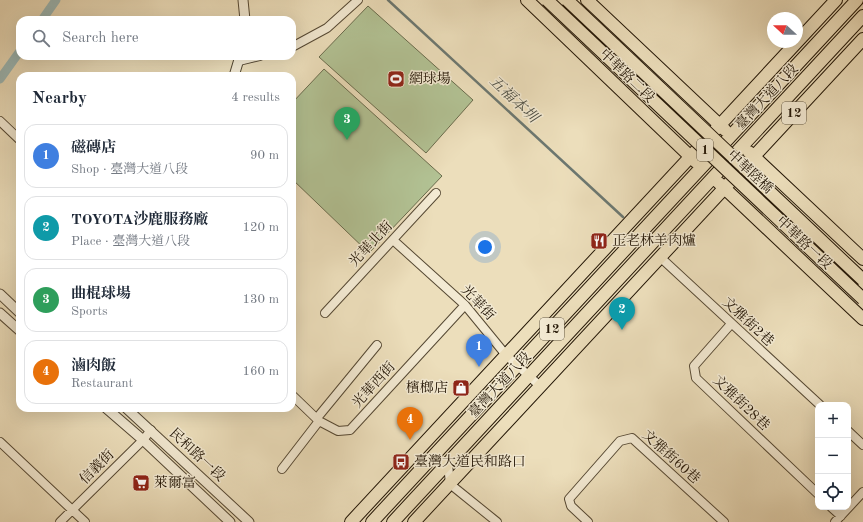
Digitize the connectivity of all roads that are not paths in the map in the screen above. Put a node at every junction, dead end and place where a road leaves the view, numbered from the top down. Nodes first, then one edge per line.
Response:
1 (243, 0) edge
2 (358, 0) edge
3 (527, 0) edge
4 (547, 0) edge
5 (567, 0) edge
6 (587, 0) edge
7 (836, 0) edge
8 (857, 0) edge
9 (245, 16) edge
10 (863, 16) edge
11 (863, 39) edge
12 (296, 45) edge
13 (240, 60) edge
14 (235, 72) edge
15 (0, 121) edge
16 (720, 125) junction
17 (16, 136) edge
18 (737, 140) junction
19 (690, 156) junction
20 (754, 156) junction
21 (707, 172) junction
22 (724, 188) junction
23 (436, 193) dead end
24 (393, 240) junction
25 (660, 257) junction
26 (863, 260) edge
27 (863, 280) edge
28 (0, 294) edge
29 (863, 299) edge
30 (465, 305) junction
31 (16, 309) edge
32 (0, 313) edge
33 (325, 313) dead end
34 (863, 319) edge
35 (731, 324) junction
36 (16, 327) edge
37 (377, 345) dead end
38 (506, 355) junction
39 (518, 366) junction
40 (529, 376) junction
41 (541, 387) junction
42 (296, 399) edge
43 (817, 402) edge
44 (110, 412) edge
45 (130, 412) edge
46 (318, 420) junction
47 (150, 430) junction
48 (851, 434) edge
49 (142, 440) junction
50 (0, 442) edge
51 (863, 445) edge
52 (448, 464) junction
53 (282, 469) dead end
54 (450, 484) junction
55 (815, 491) edge
56 (863, 492) edge
57 (72, 510) junction
58 (833, 510) edge
59 (838, 519) edge
60 (60, 522) edge
61 (85, 522) edge
62 (230, 522) edge
63 (249, 522) edge
64 (352, 522) edge
65 (372, 522) edge
66 (393, 522) edge
67 (414, 522) edge
68 (497, 522) edge
69 (588, 522) edge
70 (724, 522) edge

1 - 9 street
2 - 12 street
3 - 19 main road, 中華路二段 / 1
4 - 29 main road, 中華陸橋 / 1, bridge
5 - 27 main road, 中華陸橋 / 1, bridge
6 - 16 main road, 中華路二段 / 1
7 - 16 main road, 臺灣大道八段 / 12
8 - 18 main road, 臺灣大道八段 / 12
10 - 18 main road, 臺灣大道八段 / 12
11 - 20 main road, 臺灣大道八段 / 12
13 - 14 street
15 - 17 street
16 - 18 main road, 中華路二段 / 1
16 - 19 main road, 臺灣大道八段 / 12
18 - 19 main road, 臺灣大道八段 / 12
18 - 20 main road, 中華路一段 / 1
18 - 21 main road, 臺灣大道八段 / 12
18 - 22 main road, 臺灣大道八段 / 12
19 - 21 main road, 中華路二段 / 1
19 - 38 main road, 臺灣大道八段 / 12
20 - 22 main road, 臺灣大道八段 / 12
20 - 26 main road, 中華路一段 / 1
21 - 22 main road, 中華路一段 / 1
21 - 39 main road, 臺灣大道八段 / 12
21 - 40 main road, 臺灣大道八段 / 12
22 - 25 main road, 臺灣大道八段 / 12
22 - 34 main road, 中華路一段 / 1
23 - 24 street, 光華北街
24 - 30 street, 光華街
24 - 33 street, 光華北街
25 - 35 street, 文雅街2巷
25 - 41 main road, 臺灣大道八段 / 12
28 - 31 street
30 - 38 street, 光華街
30 - 46 street, 光華西街
32 - 36 street
35 - 43 street, 文雅街2巷
35 - 55 street, 文雅街28巷
37 - 46 street
38 - 39 street, 光華街
38 - 64 main road, 臺灣大道八段 / 12
39 - 40 street, 光華街
39 - 65 main road, 臺灣大道八段 / 12
40 - 41 street, 光華街
40 - 52 main road, 臺灣大道八段 / 12
41 - 54 main road, 臺灣大道八段 / 12
42 - 46 street, 光華西街
44 - 49 street, 民和路一段
45 - 47 street, 民和路一段
46 - 53 street
47 - 49 street, 信義街
47 - 63 street, 民和路一段
48 - 51 street
49 - 57 street, 信義街
49 - 62 street, 民和路一段
50 - 57 street
52 - 54 street
52 - 66 main road, 臺灣大道八段 / 12
54 - 67 main road, 臺灣大道八段 / 12
54 - 68 street
56 - 59 street
57 - 60 street, 信義街
57 - 61 street
58 - 59 street
69 - 70 street, 文雅街60巷

